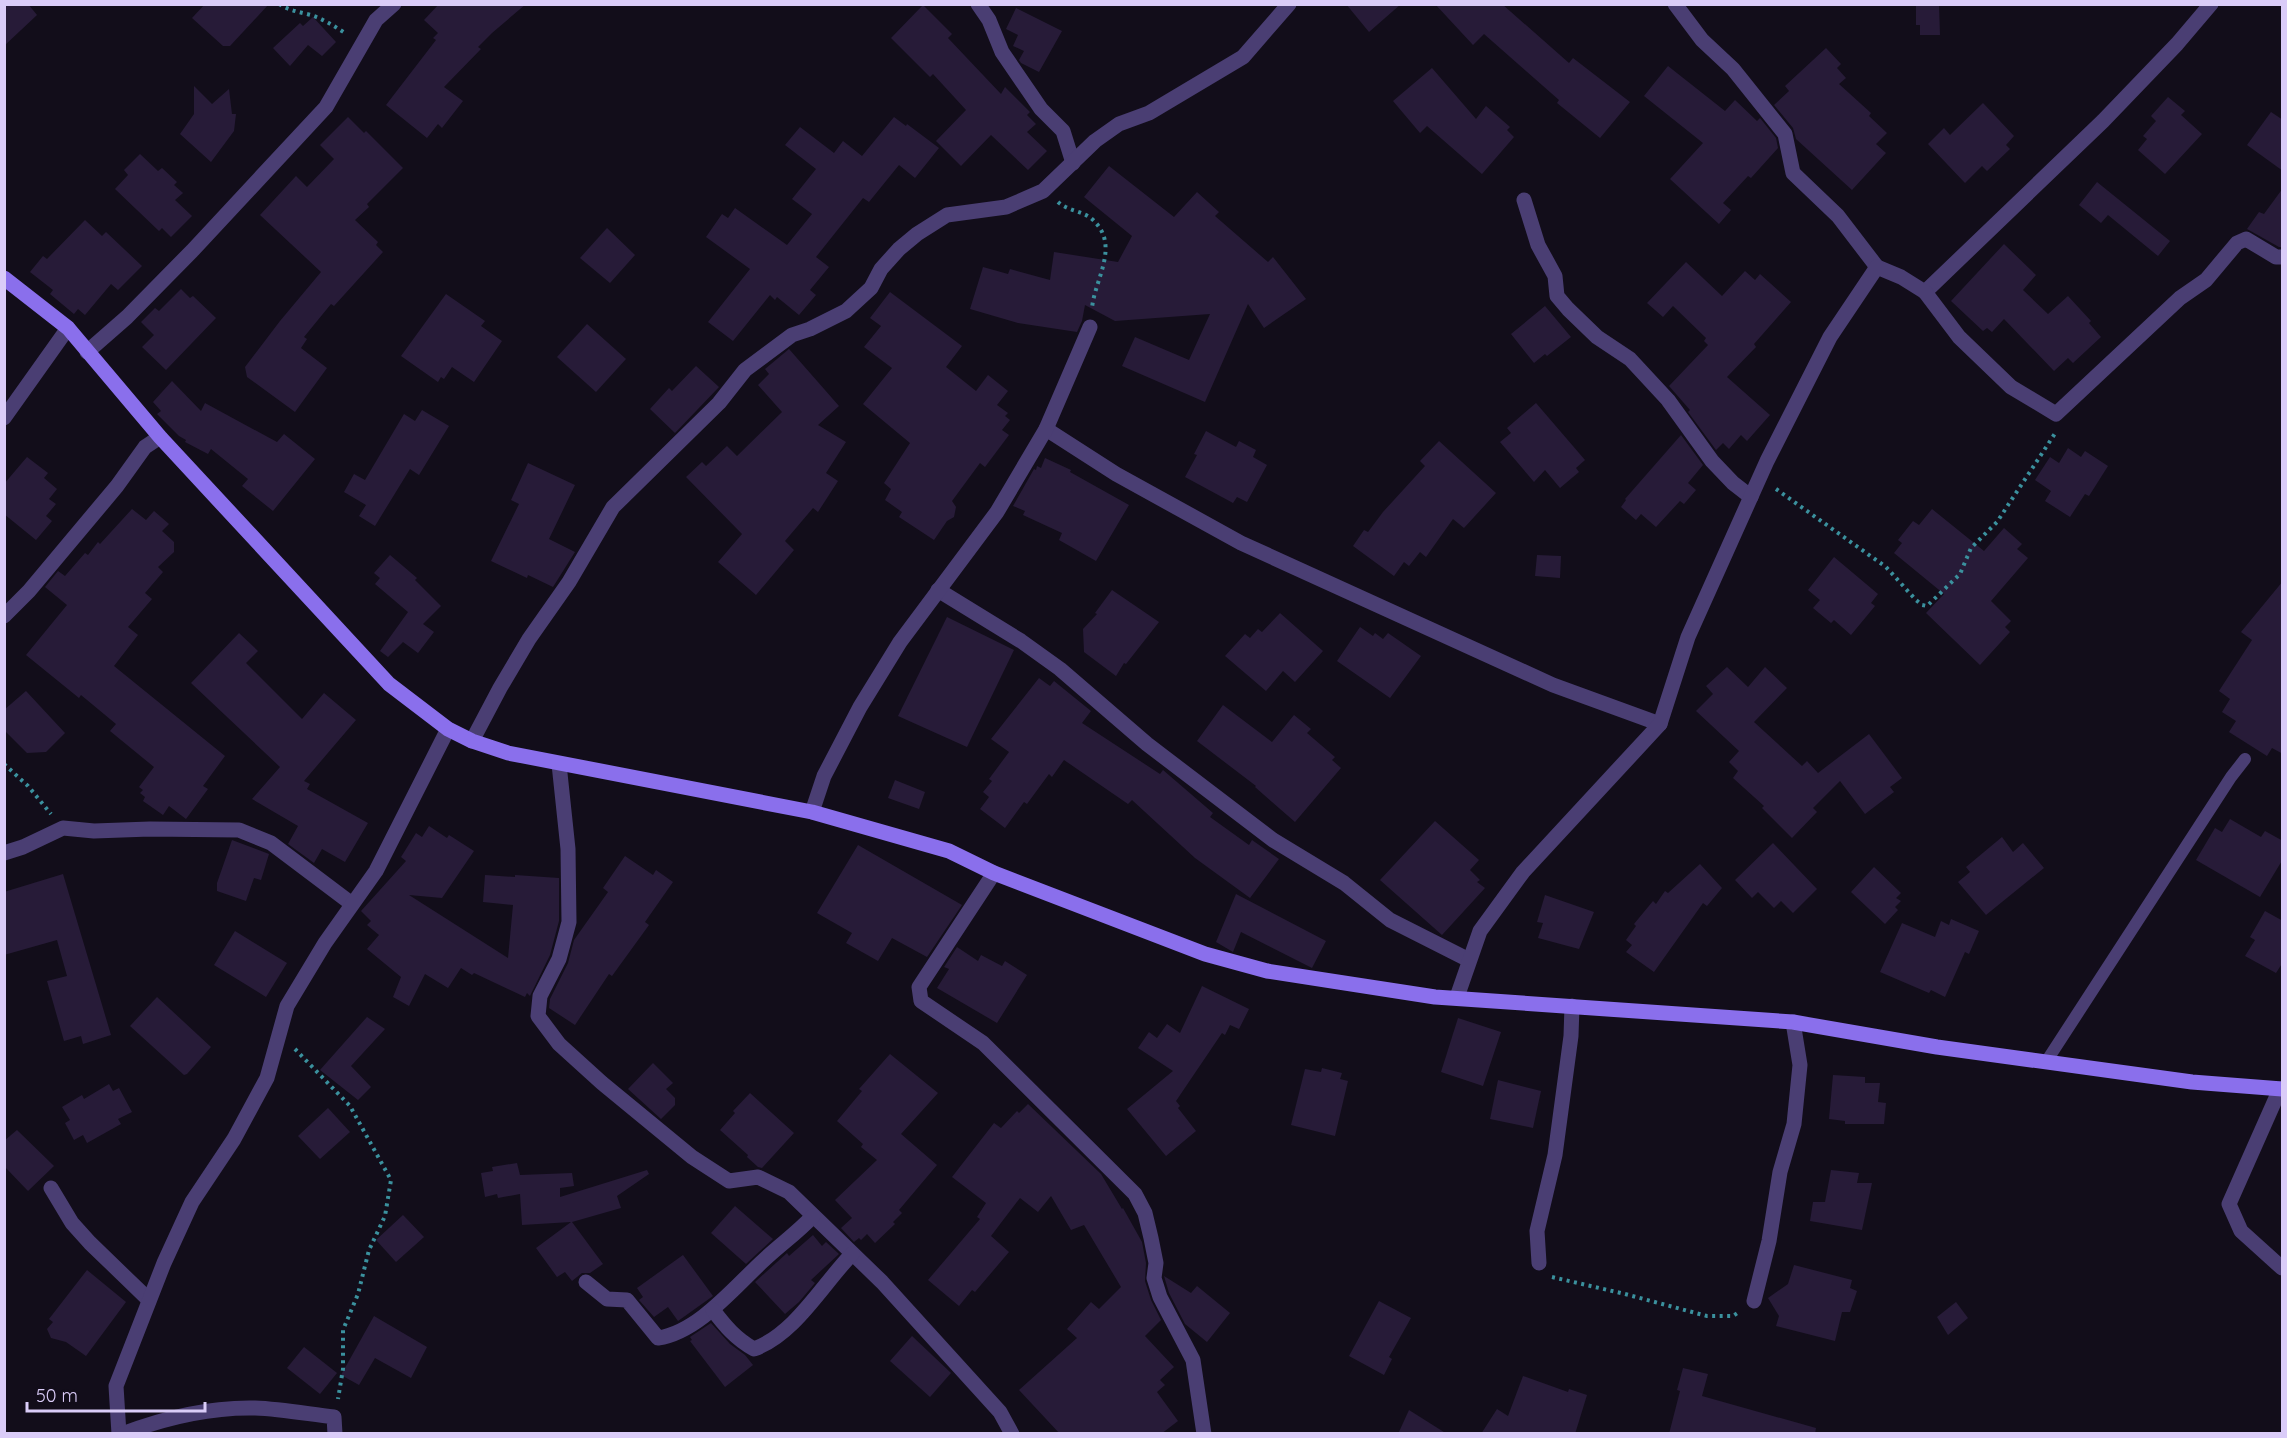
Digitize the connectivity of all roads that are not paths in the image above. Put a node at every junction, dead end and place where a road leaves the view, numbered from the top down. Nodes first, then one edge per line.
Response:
1 (394, 4) edge
2 (978, 4) edge
3 (1289, 4) edge
4 (1675, 4) edge
5 (2211, 4) edge
6 (1073, 163) junction
7 (1524, 200) dead end
8 (2283, 257) edge
9 (1877, 267) junction
10 (4, 278) edge
11 (1925, 292) junction
12 (1090, 327) road end
13 (68, 328) junction
14 (87, 352) junction
15 (4, 418) edge
16 (1046, 429) junction
17 (160, 437) junction
18 (1751, 497) junction
19 (938, 590) junction
20 (4, 616) edge
21 (1660, 724) junction
22 (448, 729) junction
23 (472, 741) junction
24 (2245, 759) dead end
25 (559, 764) junction
26 (812, 812) junction
27 (4, 853) edge
28 (994, 873) junction
29 (352, 904) junction
30 (1469, 960) junction
31 (1457, 997) junction
32 (1572, 1006) junction
33 (1793, 1022) junction
34 (2046, 1062) junction
35 (2281, 1089) edge
36 (51, 1188) dead end
37 (813, 1216) junction
38 (852, 1254) junction
39 (1539, 1263) road end
40 (2283, 1268) edge
41 (586, 1282) dead end
42 (149, 1300) junction
43 (1754, 1301) road end
44 (712, 1310) junction
45 (121, 1434) edge
46 (335, 1434) edge
47 (1012, 1434) edge
48 (1204, 1434) edge

1 - 14 street
2 - 6 street
3 - 6 street
4 - 9 street
5 - 11 street
6 - 23 street
7 - 18 street
8 - 11 street
9 - 11 street
9 - 18 street
10 - 13 street
12 - 16 street
13 - 14 street
13 - 15 street
14 - 17 street
16 - 19 street
16 - 21 street
17 - 20 street
17 - 22 street
18 - 21 street
19 - 26 street
19 - 30 street
21 - 30 street
22 - 23 street
22 - 29 street
23 - 25 street
24 - 34 lane
25 - 26 street
25 - 37 street
26 - 28 street
27 - 29 street
28 - 31 street
28 - 48 street
29 - 42 street
30 - 31 street
31 - 32 street
32 - 33 street
32 - 39 street
33 - 34 street
33 - 43 street
34 - 35 street
35 - 40 street
36 - 42 street
37 - 38 street
37 - 44 street
38 - 44 street
38 - 47 street
41 - 44 street
42 - 45 street
45 - 46 street

